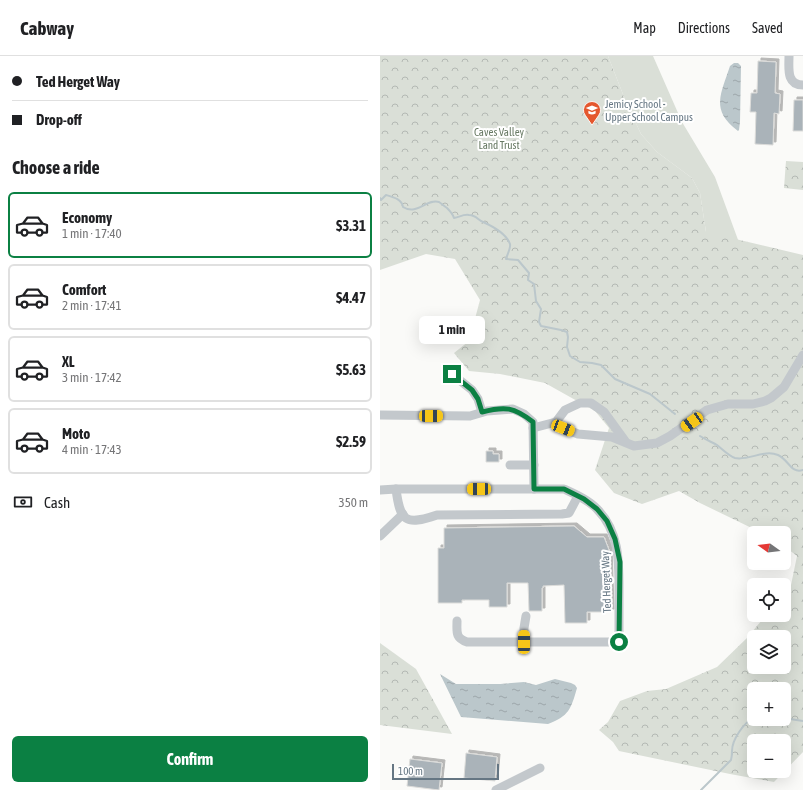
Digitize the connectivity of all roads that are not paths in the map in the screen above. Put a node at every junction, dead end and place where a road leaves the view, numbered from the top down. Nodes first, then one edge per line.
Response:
1 (789, 56) edge
2 (803, 85) edge
3 (803, 355) edge
4 (452, 374) dead end
5 (482, 412) junction
6 (380, 415) edge
7 (556, 422) junction
8 (533, 428) junction
9 (625, 441) junction
10 (510, 465) dead end
11 (534, 465) junction
12 (396, 489) junction
13 (534, 489) junction
14 (380, 490) edge
15 (578, 496) junction
16 (403, 514) junction
17 (380, 536) edge
18 (526, 616) dead end
19 (457, 621) dead end
20 (524, 642) junction
21 (540, 768) dead end
22 (496, 790) edge

1 - 2 street
3 - 9 street
4 - 5 street
5 - 6 street
5 - 8 street
7 - 8 street
7 - 9 street
7 - 9 street
8 - 11 street
10 - 11 street
11 - 13 street
12 - 13 street, Ted Herget Way
12 - 14 street, Ted Herget Way
12 - 16 street
13 - 15 street, Ted Herget Way
15 - 16 street
15 - 20 street, Ted Herget Way
16 - 17 street
18 - 20 street
19 - 20 street
21 - 22 street

